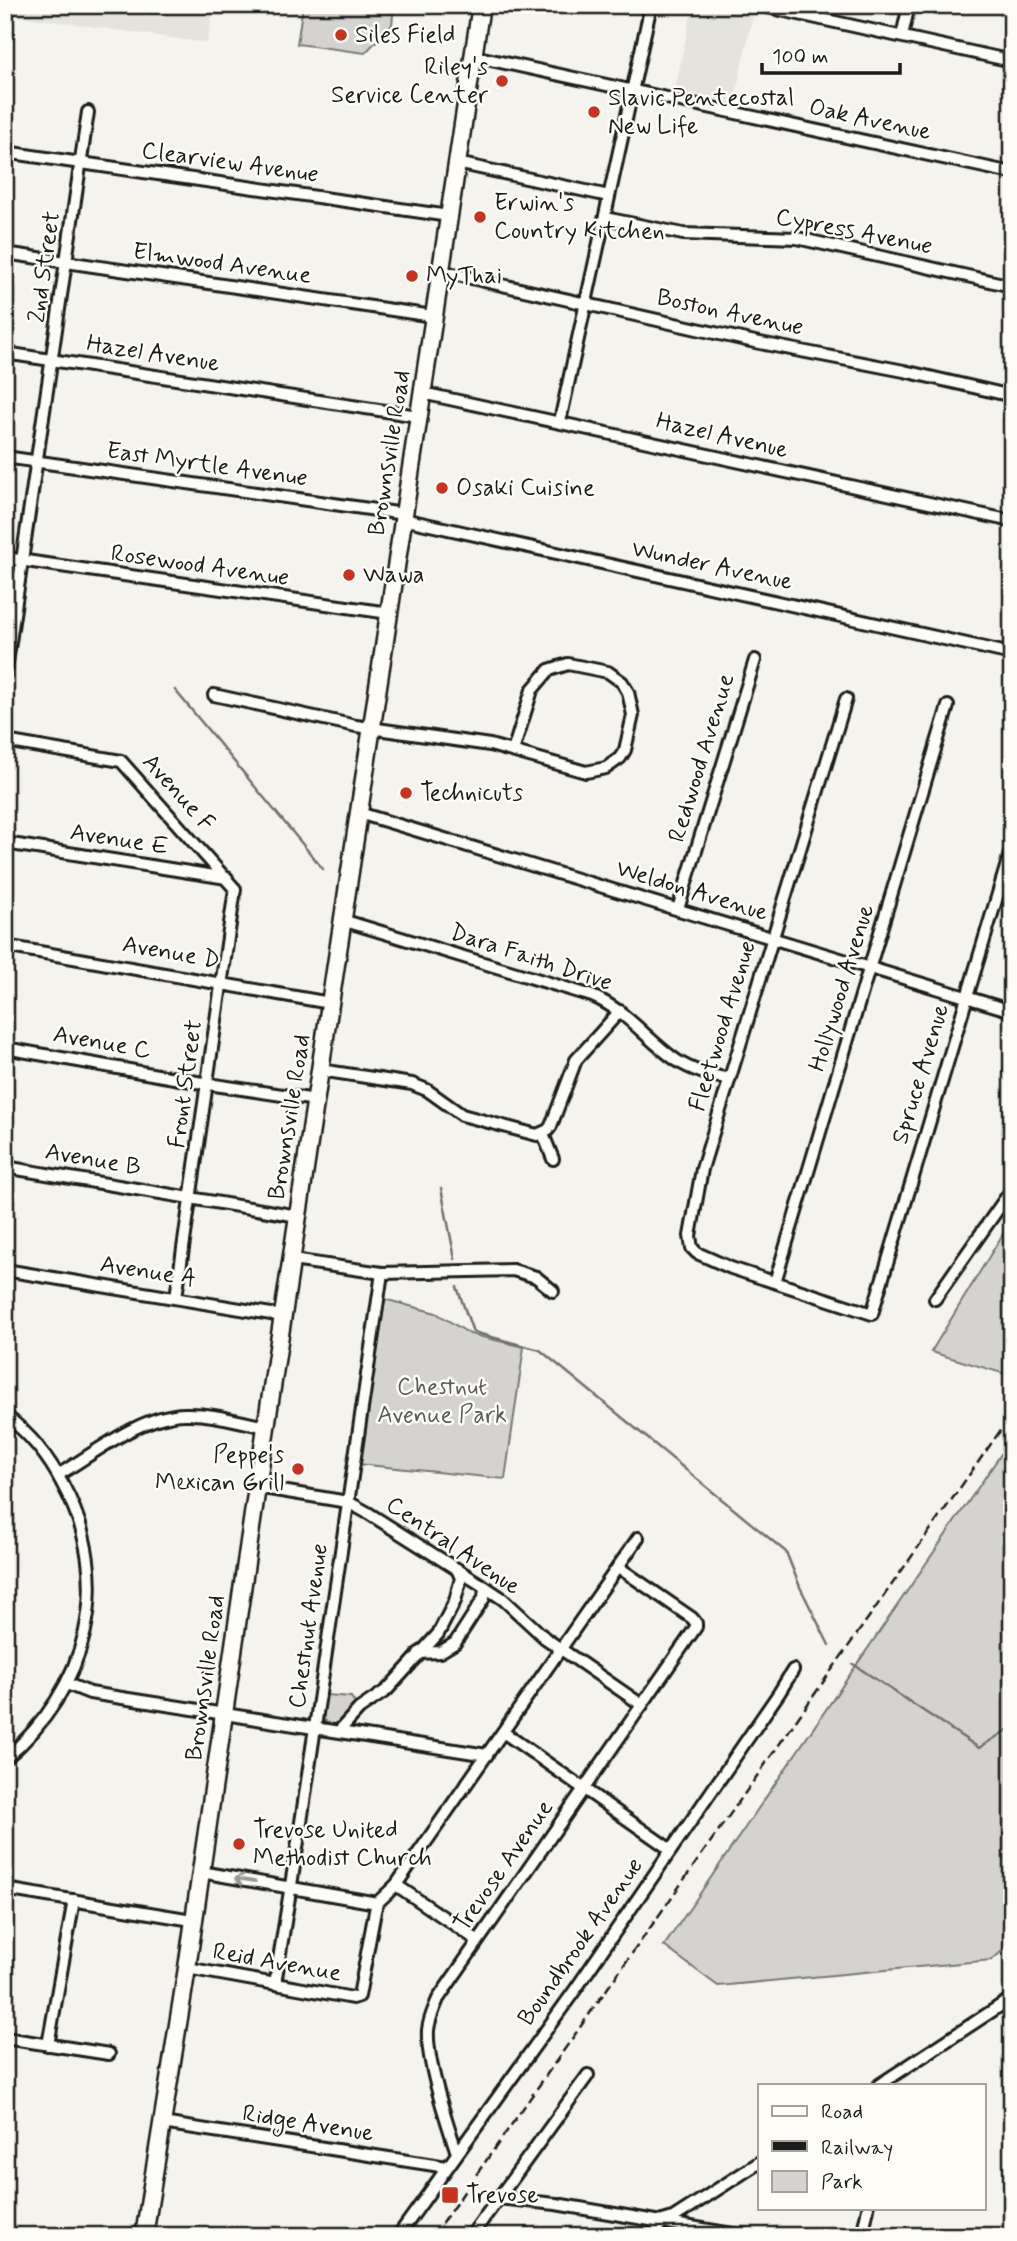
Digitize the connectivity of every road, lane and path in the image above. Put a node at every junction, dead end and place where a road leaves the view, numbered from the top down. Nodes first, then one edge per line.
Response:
1 (481, 5) edge
2 (651, 5) edge
3 (758, 5) edge
4 (909, 5) edge
5 (902, 36) junction
6 (473, 56) junction
7 (1012, 61) edge
8 (633, 90) junction
9 (88, 112) dead end
10 (5, 152) edge
11 (81, 163) junction
12 (457, 163) junction
13 (1012, 173) edge
14 (610, 196) junction
15 (449, 216) junction
16 (605, 218) junction
17 (5, 253) edge
18 (66, 262) junction
19 (440, 271) junction
20 (1012, 286) edge
21 (585, 303) junction
22 (433, 316) junction
23 (5, 352) edge
24 (52, 360) junction
25 (422, 393) junction
26 (1012, 396) edge
27 (418, 416) junction
28 (560, 421) junction
29 (5, 457) edge
30 (37, 462) junction
31 (403, 516) junction
32 (1012, 521) edge
33 (5, 558) edge
34 (22, 561) junction
35 (389, 613) junction
36 (1012, 654) edge
37 (6, 660) edge
38 (755, 660) dead end
39 (5, 676) edge
40 (214, 695) dead end
41 (846, 699) dead end
42 (948, 706) dead end
43 (371, 728) junction
44 (5, 741) edge
45 (513, 751) junction
46 (359, 813) junction
47 (5, 843) edge
48 (1012, 847) edge
49 (227, 878) junction
50 (678, 909) junction
51 (342, 920) junction
52 (772, 937) junction
53 (5, 946) edge
54 (870, 967) junction
55 (220, 983) junction
56 (966, 997) junction
57 (330, 1003) junction
58 (620, 1011) junction
59 (1012, 1011) edge
60 (5, 1048) edge
61 (320, 1070) junction
62 (729, 1079) junction
63 (208, 1084) junction
64 (316, 1100) junction
65 (542, 1133) junction
66 (553, 1159) dead end
67 (5, 1167) edge
68 (1012, 1189) edge
69 (191, 1198) junction
70 (298, 1216) junction
71 (292, 1260) junction
72 (5, 1269) edge
73 (382, 1273) junction
74 (775, 1282) junction
75 (553, 1291) dead end
76 (176, 1297) junction
77 (935, 1299) dead end
78 (283, 1316) junction
79 (5, 1415) edge
80 (267, 1427) junction
81 (58, 1475) junction
82 (257, 1487) junction
83 (348, 1502) junction
84 (638, 1538) dead end
85 (618, 1567) junction
86 (457, 1569) junction
87 (485, 1587) junction
88 (561, 1649) junction
89 (419, 1653) junction
90 (793, 1670) dead end
91 (67, 1684) junction
92 (642, 1706) junction
93 (223, 1713) junction
94 (315, 1727) junction
95 (339, 1731) junction
96 (503, 1732) junction
97 (487, 1755) junction
98 (5, 1759) edge
99 (585, 1789) junction
100 (671, 1850) junction
101 (201, 1872) junction
102 (396, 1885) junction
103 (290, 1887) junction
104 (5, 1889) edge
105 (74, 1900) junction
106 (377, 1903) junction
107 (192, 1920) junction
108 (477, 1940) junction
109 (187, 1968) junction
110 (275, 1984) junction
111 (1012, 1998) edge
112 (5, 2038) edge
113 (48, 2045) junction
114 (109, 2054) dead end
115 (588, 2075) dead end
116 (892, 2081) edge
117 (162, 2123) junction
118 (457, 2153) junction
119 (758, 2163) edge
120 (447, 2167) junction
121 (497, 2198) junction
122 (868, 2210) edge
123 (663, 2221) junction
124 (736, 2235) edge
125 (144, 2236) edge
126 (398, 2236) edge
127 (471, 2236) edge
128 (652, 2236) edge
129 (862, 2236) edge

1 - 6 street, Brownsville Road
2 - 8 street
3 - 5 street
4 - 5 street
5 - 7 street
6 - 8 street, Oak Avenue
6 - 12 street, Brownsville Road
8 - 13 street, Oak Avenue
8 - 14 street
9 - 11 street, 2nd Street
10 - 11 street, Clearview Avenue
11 - 15 street, Clearview Avenue
11 - 18 street, 2nd Street
12 - 14 street
12 - 15 street, Brownsville Road
14 - 16 street
15 - 19 street, Brownsville Road
16 - 20 street, Cypress Avenue
16 - 21 street
17 - 18 street, Elmwood Avenue
18 - 22 street, Elmwood Avenue
18 - 24 street, 2nd Street
19 - 21 street, Boston Avenue
19 - 22 street, Brownsville Road
21 - 26 street, Boston Avenue
21 - 28 street
22 - 25 street, Brownsville Road
23 - 24 street, Hazel Avenue
24 - 27 street, Hazel Avenue
24 - 30 street, 2nd Street
25 - 27 street, Brownsville Road
25 - 28 street, Hazel Avenue
27 - 31 street, Brownsville Road
28 - 32 street, Hazel Avenue
29 - 30 street, East Myrtle Avenue
30 - 31 street, East Myrtle Avenue
30 - 34 street, 2nd Street
31 - 35 street, Brownsville Road
31 - 36 street, Wunder Avenue
33 - 34 street, Rosewood Avenue
34 - 35 street, Rosewood Avenue
34 - 37 street, 2nd Street
35 - 43 street, Brownsville Road
37 - 39 street, 2nd Street
38 - 50 street, Redwood Avenue
40 - 43 street
41 - 52 street, Fleetwood Avenue
42 - 54 street, Hollywood Avenue
43 - 45 street
43 - 46 street, Brownsville Road
44 - 49 street, Avenue F
45 - 45 street
46 - 50 street, Weldon Avenue
46 - 51 street, Brownsville Road
47 - 49 street, Avenue E
48 - 56 street, Spruce Avenue
49 - 55 street, Front Street
50 - 52 street, Weldon Avenue
51 - 57 street, Brownsville Road
51 - 58 street, Dara Faith Drive
52 - 54 street, Weldon Avenue
52 - 62 street, Fleetwood Avenue
53 - 55 street, Avenue D
54 - 56 street, Weldon Avenue
54 - 74 street, Hollywood Avenue
55 - 57 street, Avenue D
55 - 63 street, Front Street
56 - 59 street, Weldon Avenue
56 - 74 street, Spruce Avenue
57 - 61 street, Brownsville Road
58 - 62 street, Dara Faith Drive
58 - 65 street
60 - 63 street, Avenue C
61 - 64 street, Brownsville Road
61 - 65 street
62 - 74 street, Fleetwood Avenue
63 - 64 street, Avenue C
63 - 69 street, Front Street
64 - 70 street, Brownsville Road
65 - 66 street
67 - 69 street, Avenue B
68 - 77 street
69 - 70 street, Avenue B
69 - 76 street, Front Street
70 - 71 street, Brownsville Road
71 - 73 street
71 - 78 street, Brownsville Road
72 - 76 street, Avenue A
73 - 75 street
73 - 83 street, Chestnut Avenue
76 - 78 street, Avenue A
78 - 80 street, Brownsville Road
79 - 81 street
80 - 81 street
80 - 82 street, Brownsville Road
81 - 91 street
82 - 83 street, Central Avenue
82 - 93 street, Brownsville Road
83 - 86 street, Central Avenue
83 - 94 street, Chestnut Avenue
84 - 85 street
85 - 88 street
85 - 92 street, Trevose Avenue
86 - 87 street, Central Avenue
86 - 89 street
87 - 88 street, Central Avenue
87 - 89 street
88 - 92 street, Central Avenue
88 - 96 street
89 - 95 street
90 - 100 street, Boundbrook Avenue
91 - 93 street
91 - 98 street
92 - 99 street, Trevose Avenue
93 - 94 street
93 - 101 street, Brownsville Road
94 - 95 street
94 - 103 street, Chestnut Avenue
95 - 97 street
96 - 97 street
96 - 99 street
97 - 102 street
99 - 100 street
99 - 108 street, Trevose Avenue
100 - 118 street, Boundbrook Avenue
103 -> 101 street
101 - 107 street, Brownsville Road
102 - 106 street
102 - 108 street
103 - 106 street
103 - 110 street, Chestnut Avenue
104 - 105 street
105 - 107 street
105 - 113 street
106 - 110 street, Reid Avenue
107 - 109 street, Brownsville Road
108 - 118 street, Trevose Avenue
109 - 110 street, Reid Avenue
109 - 117 street, Brownsville Road
111 - 116 street
112 - 113 street
113 - 114 street
115 - 121 street
117 - 120 street, Ridge Avenue
117 - 125 street, Brownsville Road
118 - 120 street, Boundbrook Avenue
119 - 123 street
120 - 126 street, Boundbrook Avenue
121 - 123 street
121 - 127 street
122 - 129 street
123 - 124 street
123 - 128 street

